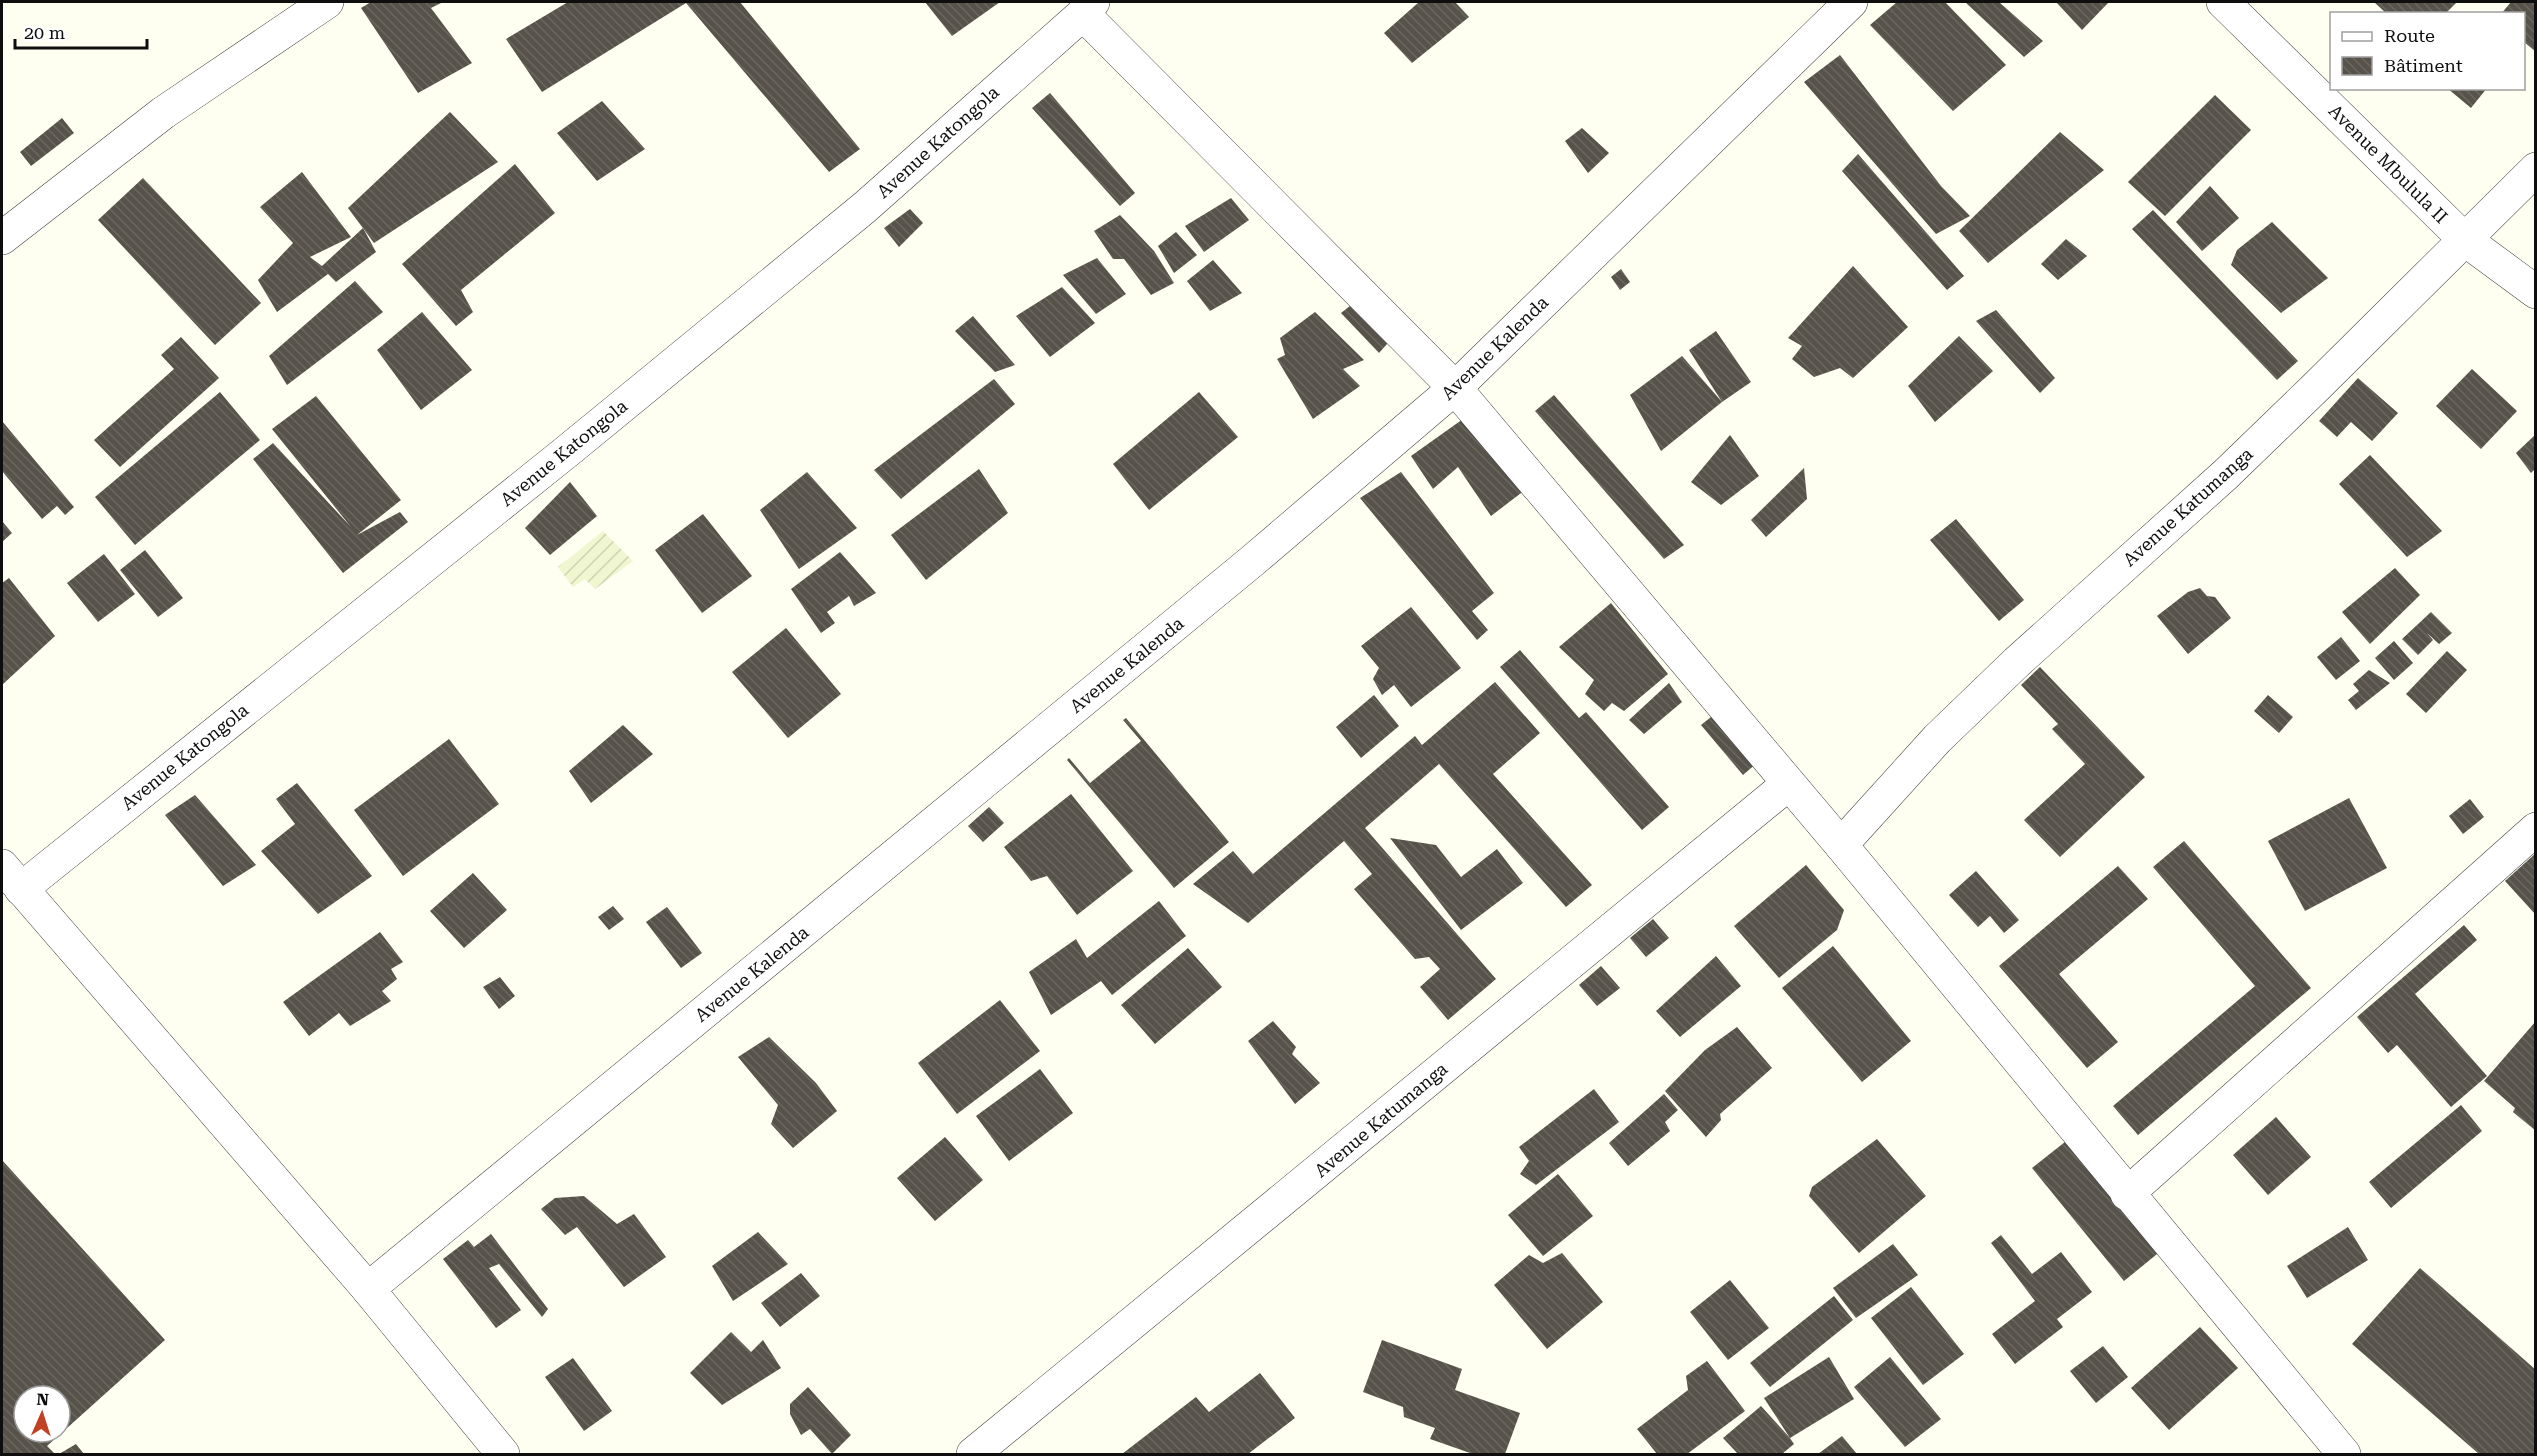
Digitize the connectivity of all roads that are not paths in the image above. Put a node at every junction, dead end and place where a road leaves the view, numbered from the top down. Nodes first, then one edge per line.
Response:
1 (327, 2) edge
2 (1851, 2) edge
3 (2223, 2) edge
4 (1088, 8) edge
5 (2535, 169) edge
6 (2, 238) edge
7 (2464, 239) junction
8 (2535, 292) edge
9 (1455, 388) junction
10 (1787, 785) junction
11 (2535, 829) edge
12 (1841, 845) junction
13 (11, 877) edge
14 (2127, 1194) junction
15 (368, 1289) junction
16 (503, 1455) edge
17 (973, 1455) edge
18 (2344, 1455) edge

1 - 6 street
2 - 9 street, Avenue Kalenda
3 - 7 street, Avenue Mbulula II
4 - 9 street
4 - 13 street, Avenue Katongola
5 - 7 street, Avenue Katumanga
7 - 8 street, Avenue Mbulula II
7 - 12 street, Avenue Katumanga
9 - 10 street
9 - 15 street, Avenue Kalenda
10 - 12 street
10 - 17 street, Avenue Katumanga
11 - 14 street
12 - 14 street
13 - 15 street
14 - 18 street
15 - 16 street

